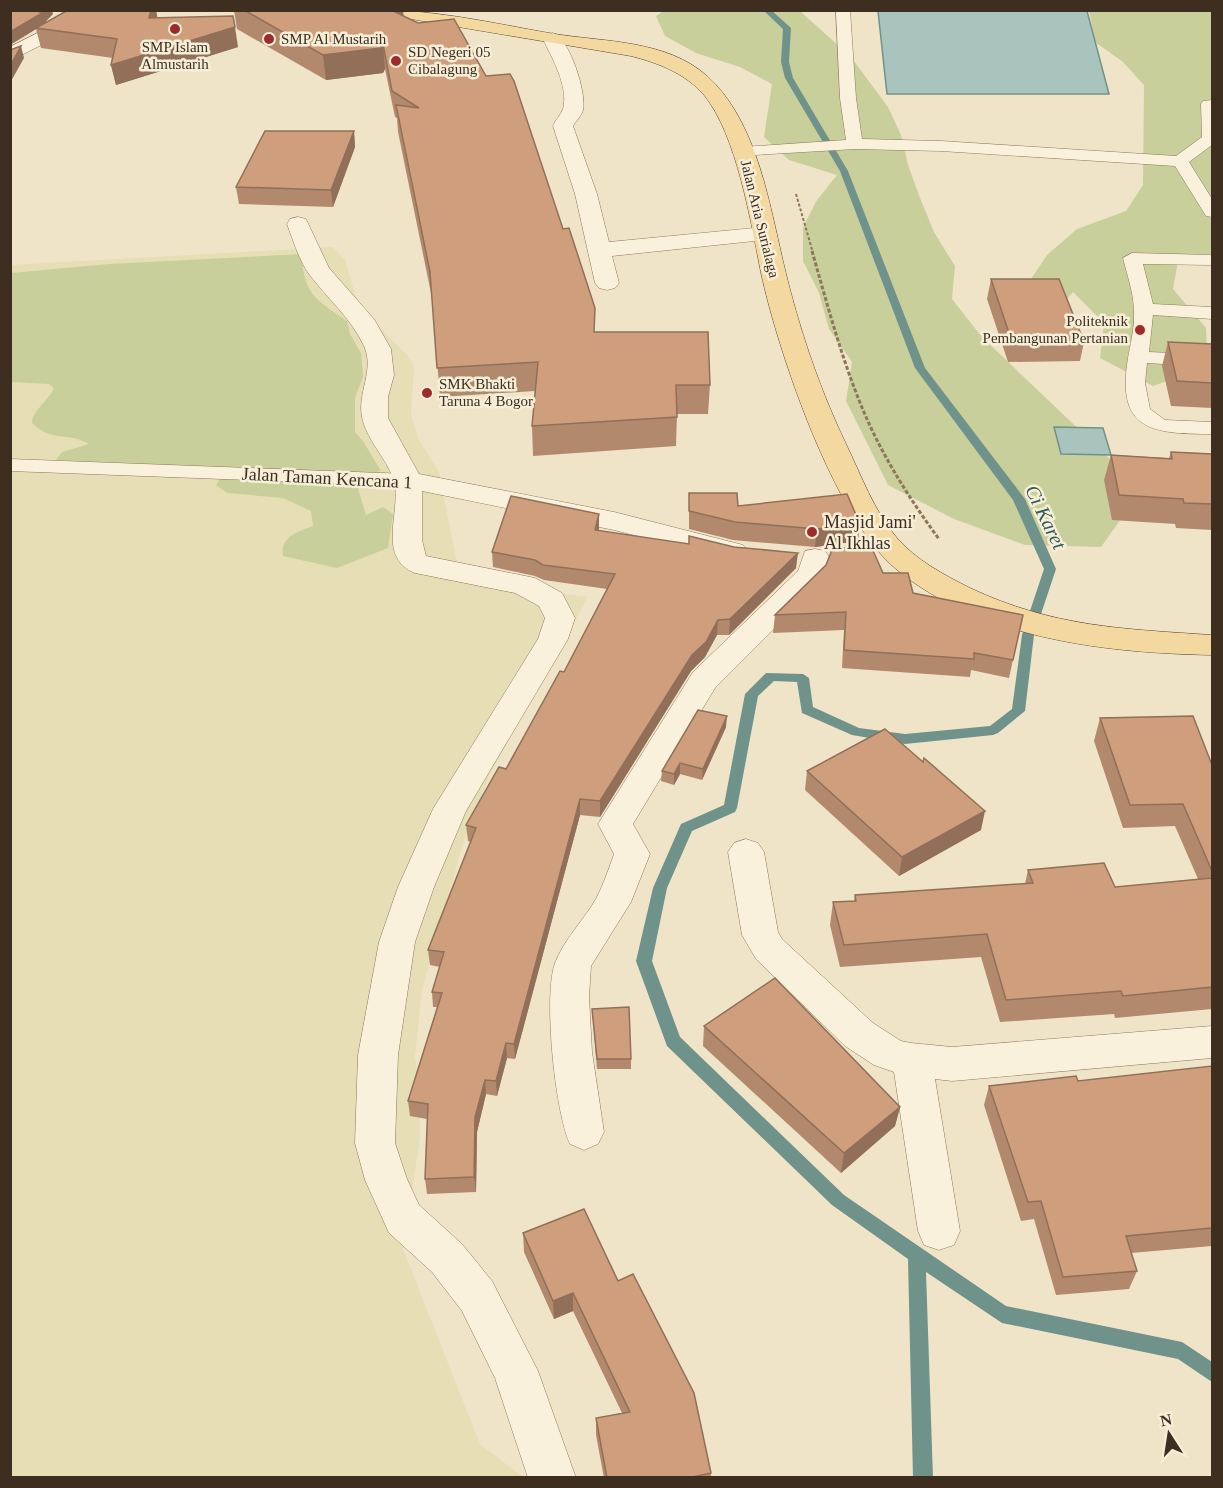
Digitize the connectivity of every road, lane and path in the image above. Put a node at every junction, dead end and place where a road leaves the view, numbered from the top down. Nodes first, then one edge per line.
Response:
1 (388, 10) edge
2 (843, 10) edge
3 (91, 11) edge
4 (553, 39) junction
5 (10, 55) edge
6 (1209, 104) dead end
7 (1211, 139) edge
8 (848, 145) junction
9 (743, 152) junction
10 (1180, 161) junction
11 (1212, 212) edge
12 (298, 224) dead end
13 (765, 234) junction
14 (599, 250) junction
15 (1212, 260) edge
16 (607, 282) dead end
17 (1144, 309) junction
18 (1212, 313) edge
19 (1137, 357) junction
20 (1212, 361) edge
21 (1212, 428) edge
22 (10, 465) edge
23 (408, 480) junction
24 (890, 548) junction
25 (757, 553) edge
26 (1212, 645) edge
27 (746, 852) dead end
28 (1212, 1042) edge
29 (912, 1061) junction
30 (584, 1132) dead end
31 (939, 1231) dead end
32 (552, 1478) edge

1 - 4 main road, Jalan Aria Surialaga
2 - 8 lane
3 - 5 street
4 - 9 main road, Jalan Aria Surialaga
4 - 14 street
6 - 7 lane
7 - 10 lane
8 - 9 lane
8 - 10 lane
9 - 13 main road, Jalan Aria Surialaga
10 - 11 lane
12 - 23 street
13 - 14 street
13 - 24 main road, Jalan Aria Surialaga
14 - 16 street
15 - 17 lane
17 - 18 lane
17 - 19 lane
19 - 20 lane
19 - 21 lane
22 - 23 lane, Jalan Taman Kencana 1
23 - 25 street, Jalan Taman Kencana 1
23 - 32 street
24 - 26 main road, Jalan Aria Surialaga
24 - 30 street
27 - 29 street
28 - 29 street
29 - 31 street

